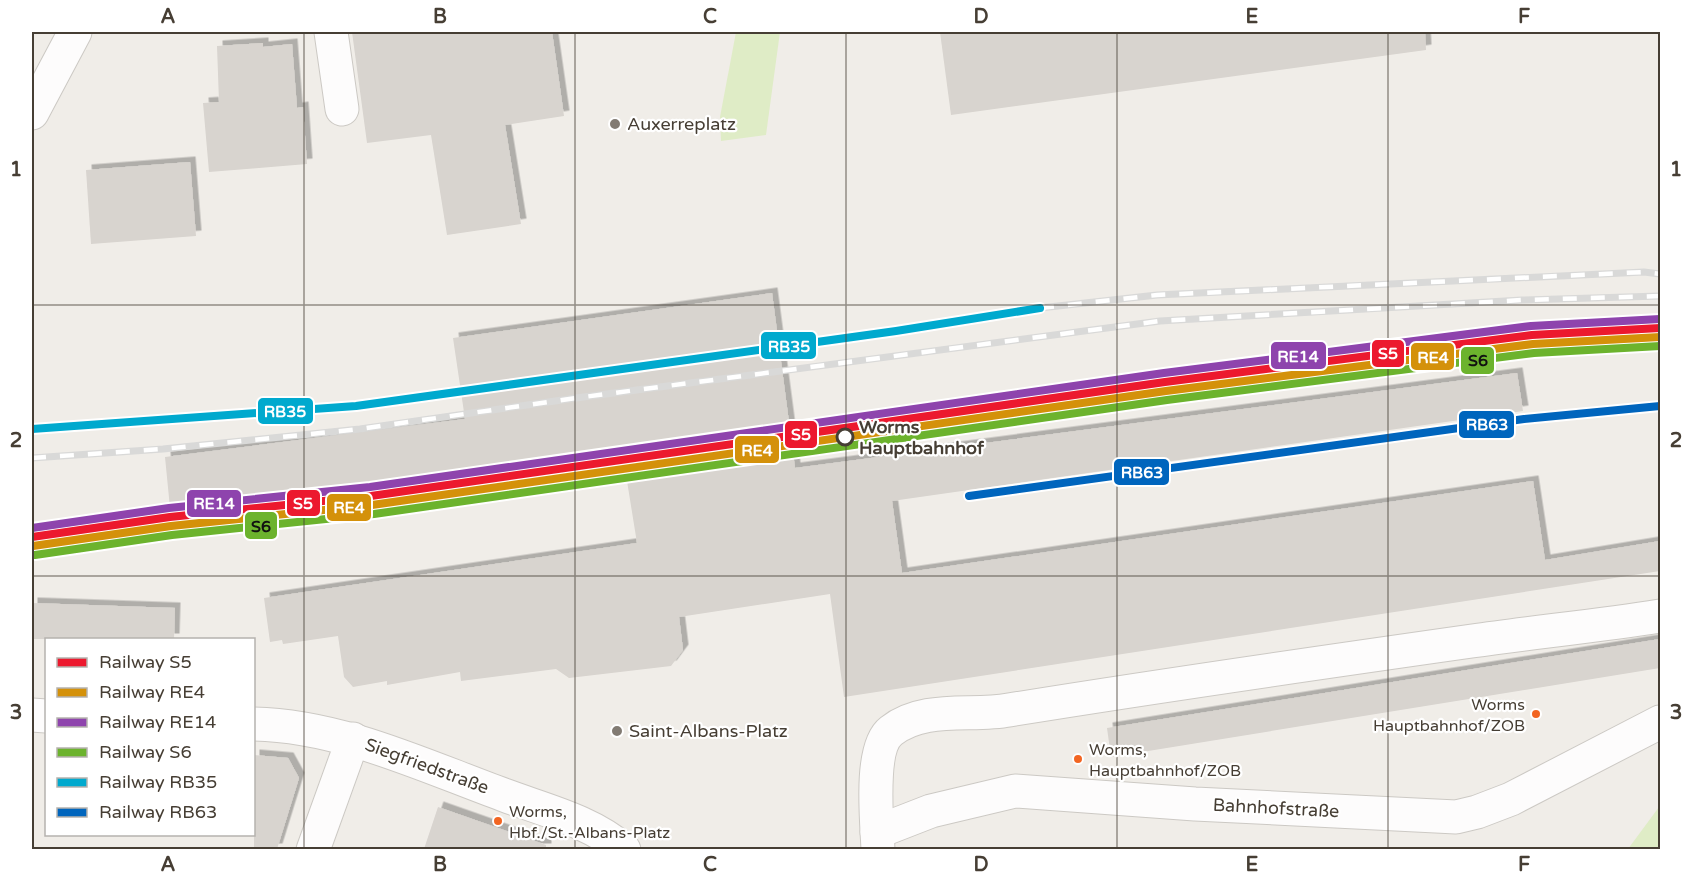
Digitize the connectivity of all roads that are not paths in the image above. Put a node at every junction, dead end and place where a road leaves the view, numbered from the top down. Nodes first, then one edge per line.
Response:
1 (75, 32) edge
2 (332, 32) edge
3 (342, 109) dead end
4 (32, 113) edge
5 (1660, 616) edge
6 (1660, 722) edge
7 (255, 724) edge
8 (353, 739) junction
9 (878, 841) edge
10 (313, 849) edge
11 (624, 849) edge

1 - 4 street
2 - 3 street
5 - 9 street
6 - 9 street, Bahnhofstraße
7 - 8 street, Siegfriedstraße
8 - 10 street
8 - 11 street, Siegfriedstraße

